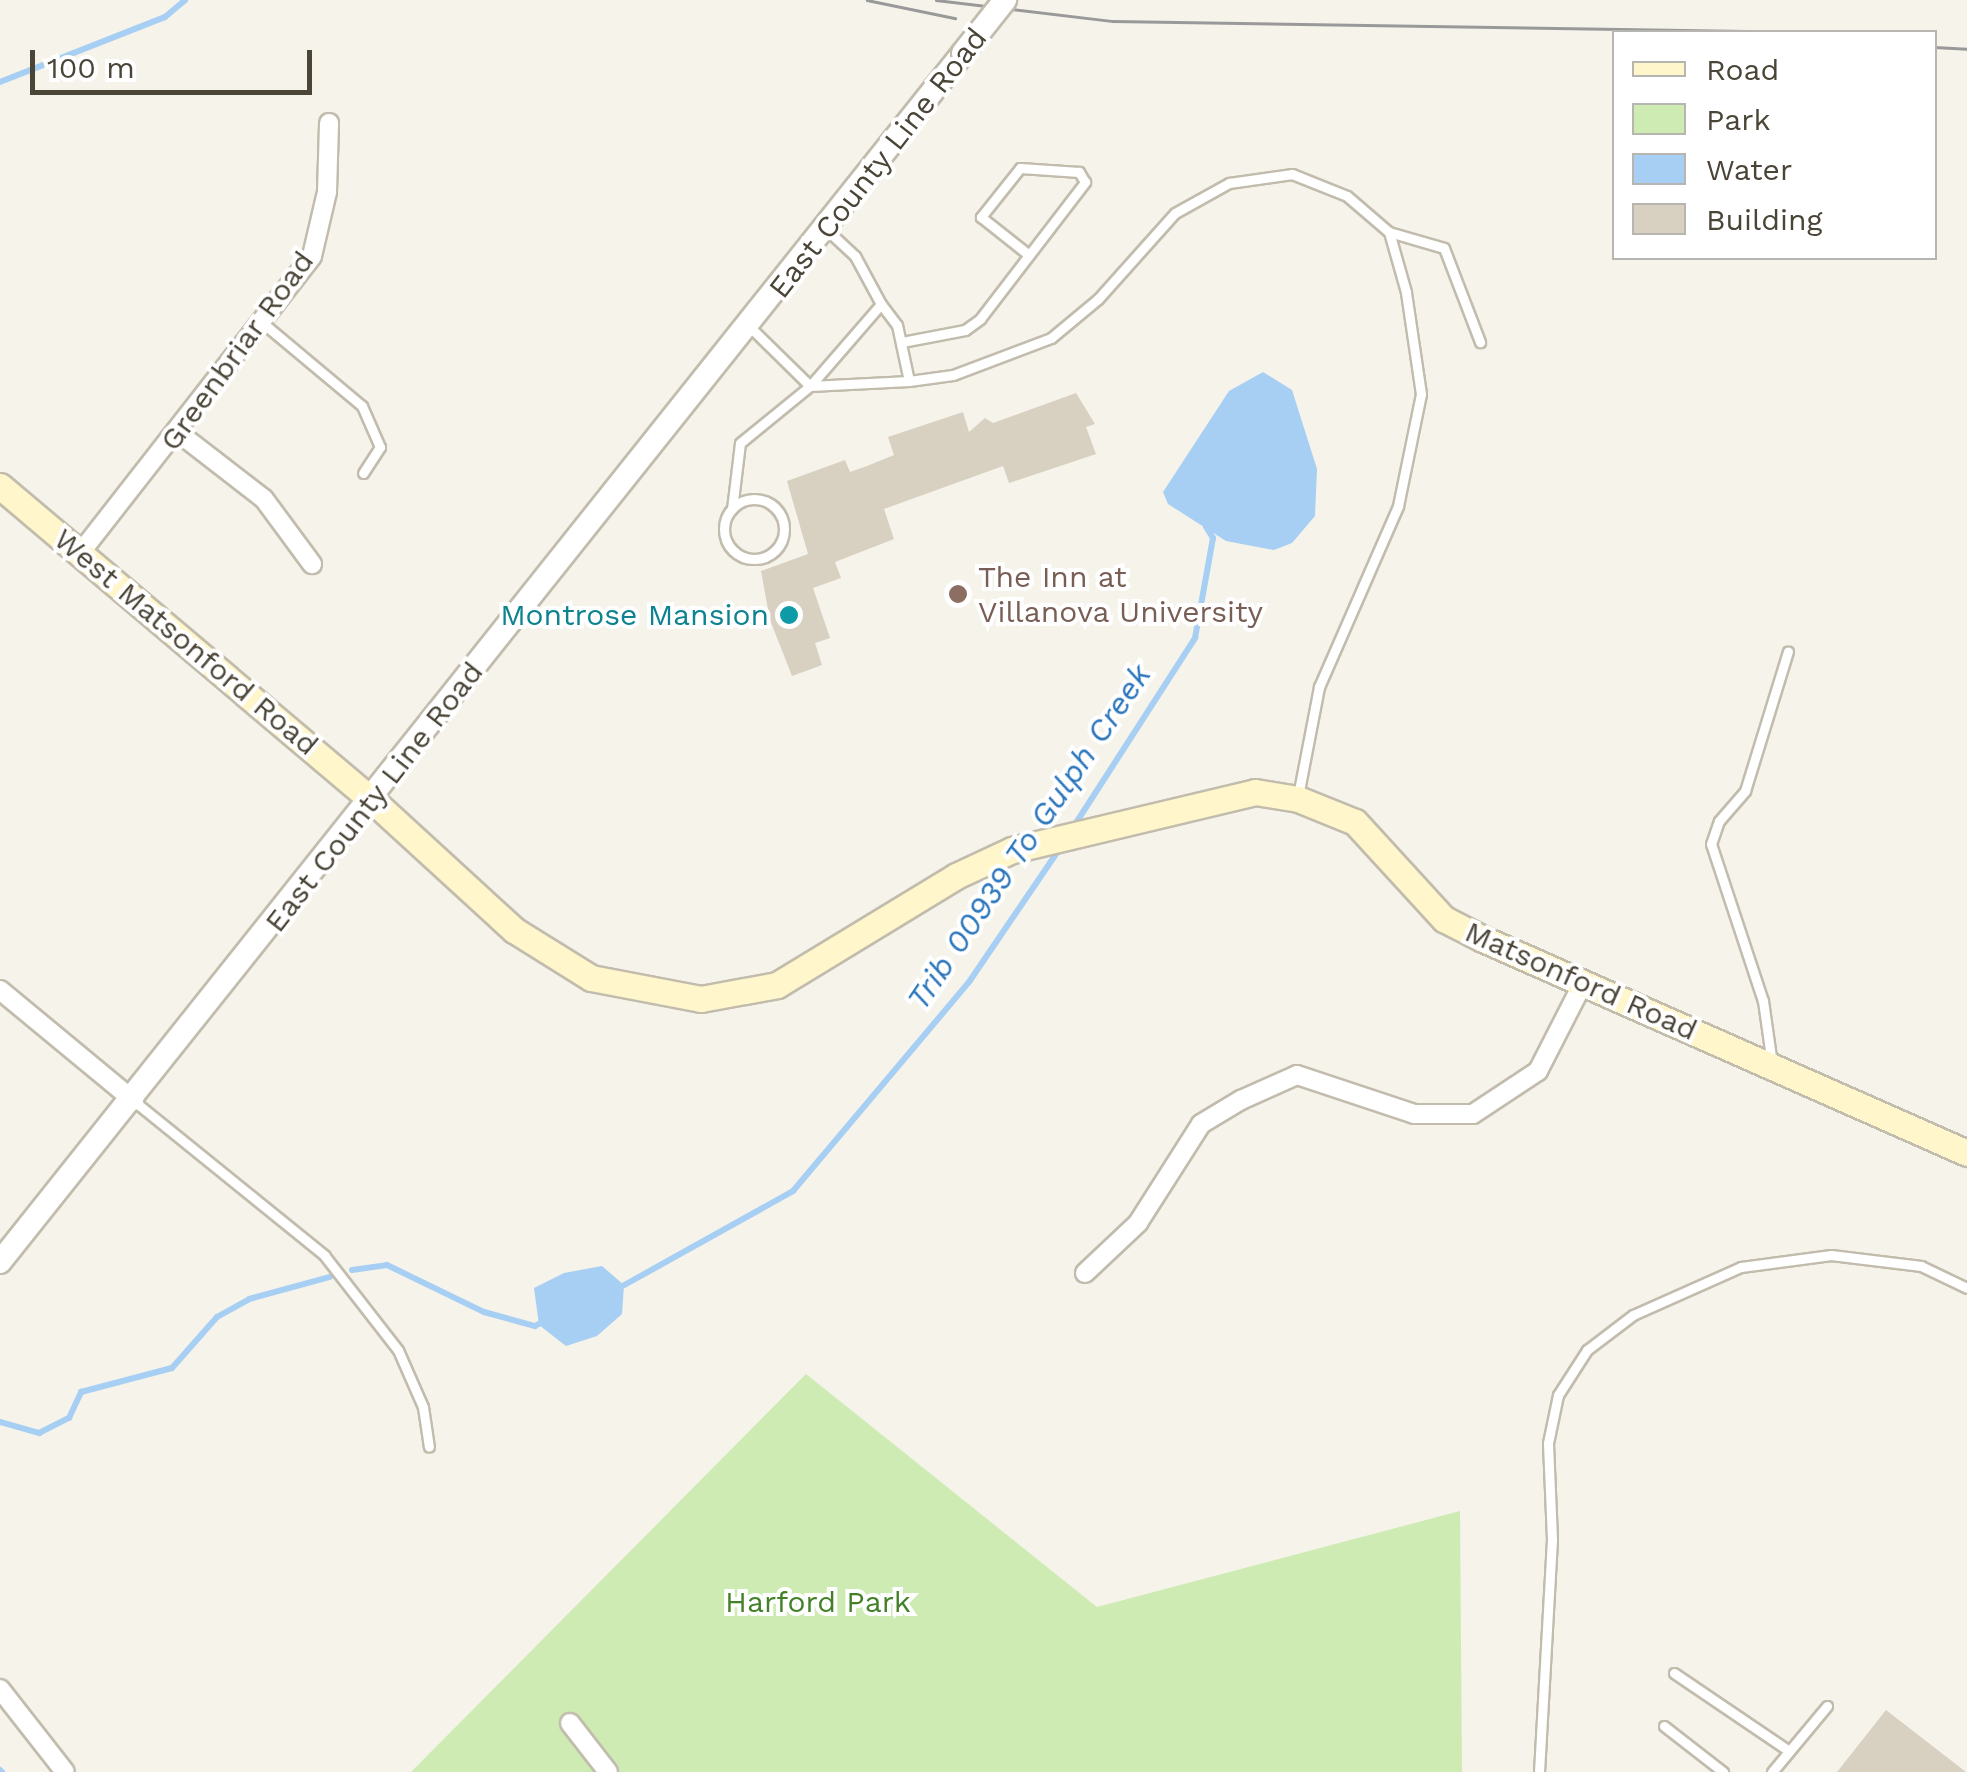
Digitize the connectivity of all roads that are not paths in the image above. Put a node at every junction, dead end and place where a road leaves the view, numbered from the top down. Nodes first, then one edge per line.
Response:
1 (1005, 0) edge
2 (330, 123) dead end
3 (826, 228) junction
4 (1388, 232) junction
5 (1029, 255) junction
6 (881, 304) junction
7 (264, 324) junction
8 (750, 327) junction
9 (902, 342) junction
10 (1480, 342) dead end
11 (908, 381) junction
12 (810, 386) junction
13 (180, 434) junction
14 (363, 472) dead end
15 (0, 486) edge
16 (732, 509) junction
17 (82, 552) junction
18 (312, 564) dead end
19 (1788, 651) dead end
20 (371, 799) junction
21 (1298, 799) junction
22 (1582, 985) junction
23 (0, 990) edge
24 (1772, 1066) junction
25 (134, 1101) junction
26 (1967, 1153) edge
27 (0, 1262) edge
28 (1084, 1273) dead end
29 (1967, 1288) edge
30 (429, 1446) dead end
31 (1674, 1672) dead end
32 (0, 1689) edge
33 (1826, 1706) dead end
34 (570, 1723) dead end
35 (1664, 1726) dead end
36 (1789, 1751) junction
37 (64, 1772) edge
38 (608, 1772) edge
39 (1539, 1772) edge
40 (1722, 1772) edge
41 (1772, 1772) edge

1 - 3 street, East County Line Road, bridge
2 - 7 street, Greenbriar Road
3 - 6 lane
3 - 8 street, East County Line Road
4 - 10 lane
4 - 11 lane
4 - 21 lane
5 - 5 lane
5 - 9 lane
6 - 9 lane
6 - 12 lane
7 - 13 street, Greenbriar Road
7 - 14 lane
8 - 12 lane
8 - 20 street, East County Line Road
9 - 11 lane
11 - 12 lane
12 - 16 lane
13 - 17 street, Greenbriar Road
13 - 18 street
15 - 17 main road, West Matsonford Road
16 - 16 lane
17 - 20 main road, West Matsonford Road
19 - 24 lane
20 - 21 main road, Matsonford Road
20 - 25 street, East County Line Road
21 - 22 main road, Matsonford Road
22 - 24 main road, Matsonford Road
22 - 28 street
23 - 25 street
24 - 26 main road, Matsonford Road
25 - 27 street, East County Line Road
25 - 30 lane
29 - 39 lane
31 - 36 lane
32 - 37 street
33 - 36 lane
34 - 38 street
35 - 40 lane
36 - 41 lane

